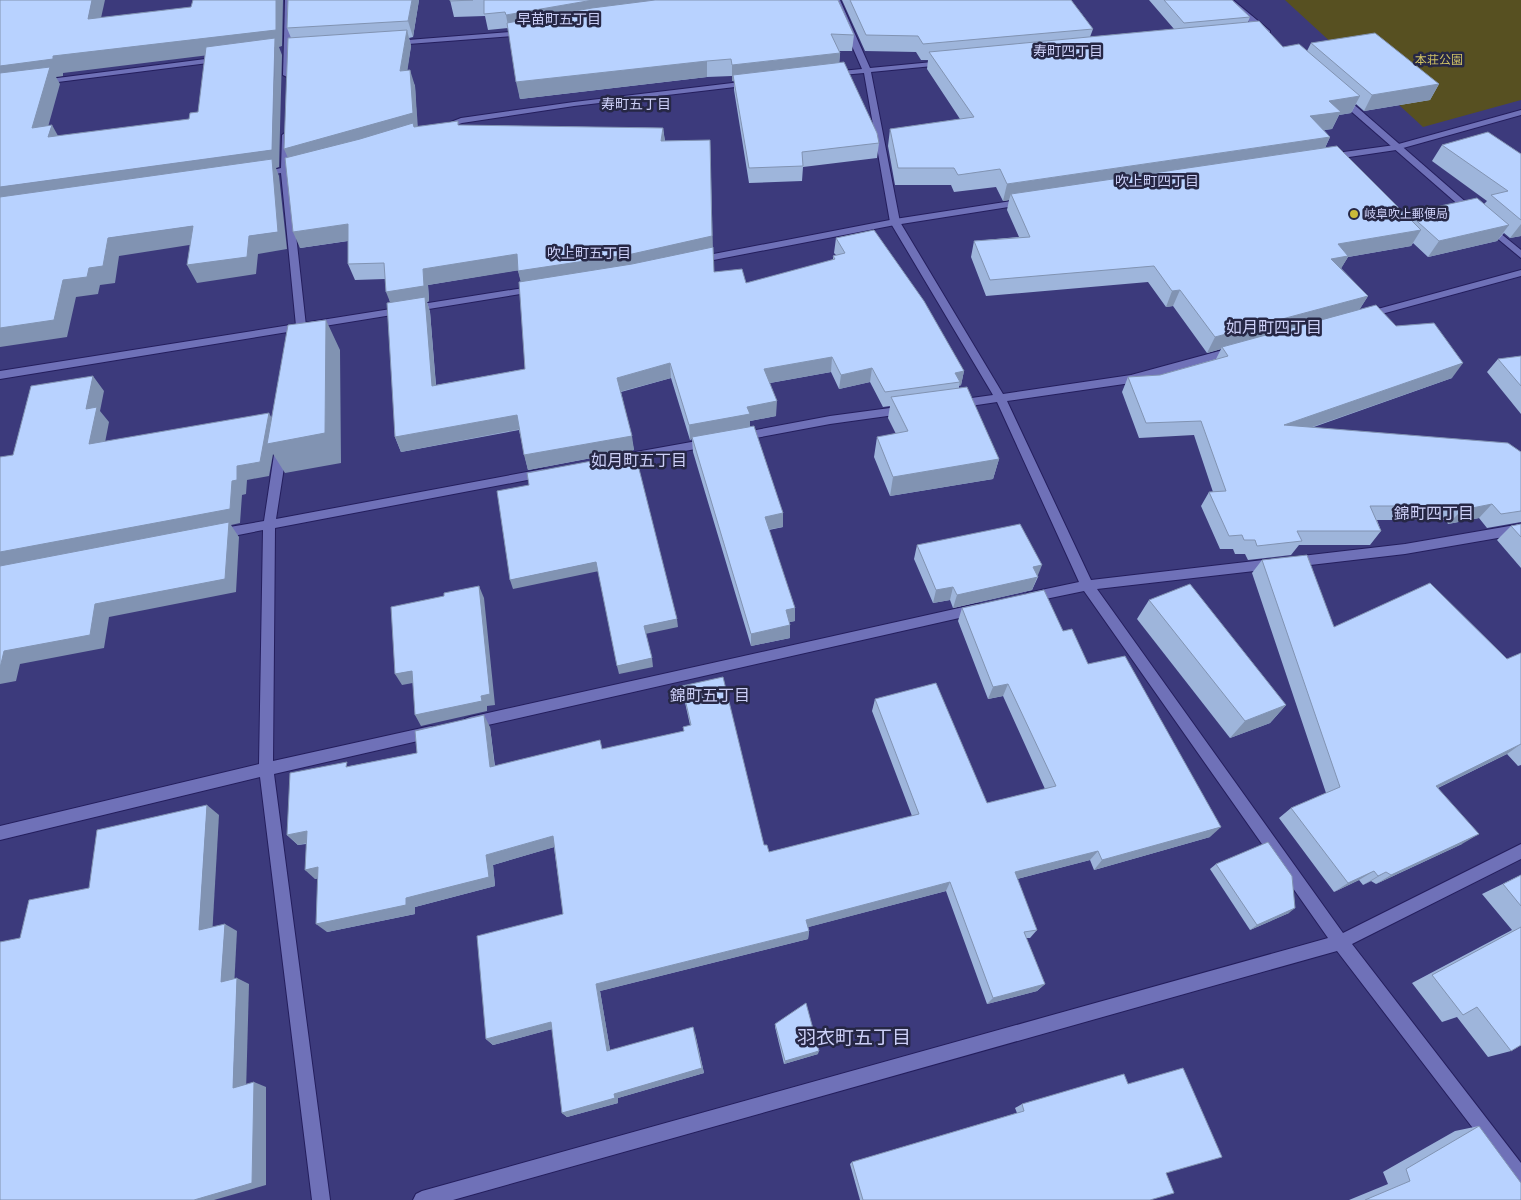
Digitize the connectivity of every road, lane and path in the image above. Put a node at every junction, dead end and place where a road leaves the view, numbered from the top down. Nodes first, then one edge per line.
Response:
1 (289, 0) edge
2 (836, 0) edge
3 (1229, 0) edge
4 (536, 30) edge
5 (1267, 33) junction
6 (1257, 34) edge
7 (1274, 39) edge
8 (385, 44) edge
9 (287, 50) junction
10 (297, 50) edge
11 (277, 52) edge
12 (228, 58) edge
13 (955, 62) edge
14 (867, 70) junction
15 (818, 76) edge
16 (760, 82) edge
17 (30, 84) edge
18 (287, 87) edge
19 (1332, 90) edge
20 (1521, 112) edge
21 (286, 124) edge
22 (434, 129) edge
23 (1396, 147) junction
24 (1318, 159) edge
25 (314, 163) edge
26 (285, 170) junction
27 (256, 175) edge
28 (1032, 201) edge
29 (895, 222) junction
30 (1521, 255) edge
31 (692, 262) edge
32 (1521, 273) edge
33 (546, 288) edge
34 (1359, 317) edge
35 (301, 326) junction
36 (1245, 348) edge
37 (296, 354) edge
38 (0, 375) edge
39 (1000, 398) junction
40 (943, 405) edge
41 (915, 409) edge
42 (283, 439) edge
43 (608, 461) edge
44 (559, 470) edge
45 (269, 524) junction
46 (1521, 529) edge
47 (202, 537) edge
48 (1087, 585) junction
49 (1019, 600) edge
50 (990, 606) edge
51 (459, 725) edge
52 (440, 730) edge
53 (266, 769) junction
54 (0, 833) edge
55 (1521, 851) edge
56 (1340, 942) junction
57 (1521, 1177) edge
58 (321, 1200) edge
59 (422, 1200) edge

1 - 9 street
2 - 14 street
3 - 5 street
4 - 8 street
5 - 6 street
5 - 7 street
9 - 10 street
9 - 11 street
9 - 18 street
12 - 17 street
13 - 14 street
14 - 15 street
14 - 29 street
16 - 22 street
19 - 23 street
20 - 23 street
21 - 26 street
23 - 24 street
23 - 30 street
25 - 26 street
26 - 27 street
26 - 35 street
28 - 29 street
29 - 31 street
29 - 39 street
32 - 34 street
33 - 35 street
35 - 37 street
35 - 38 street
36 - 39 street
39 - 40 street
39 - 48 street
41 - 43 street
42 - 45 street
44 - 45 street
45 - 47 street
45 - 53 street
46 - 48 street
48 - 49 street
48 - 56 street
50 - 51 street
52 - 53 street
53 - 54 street
53 - 58 street
55 - 56 street
56 - 57 street
56 - 59 street

